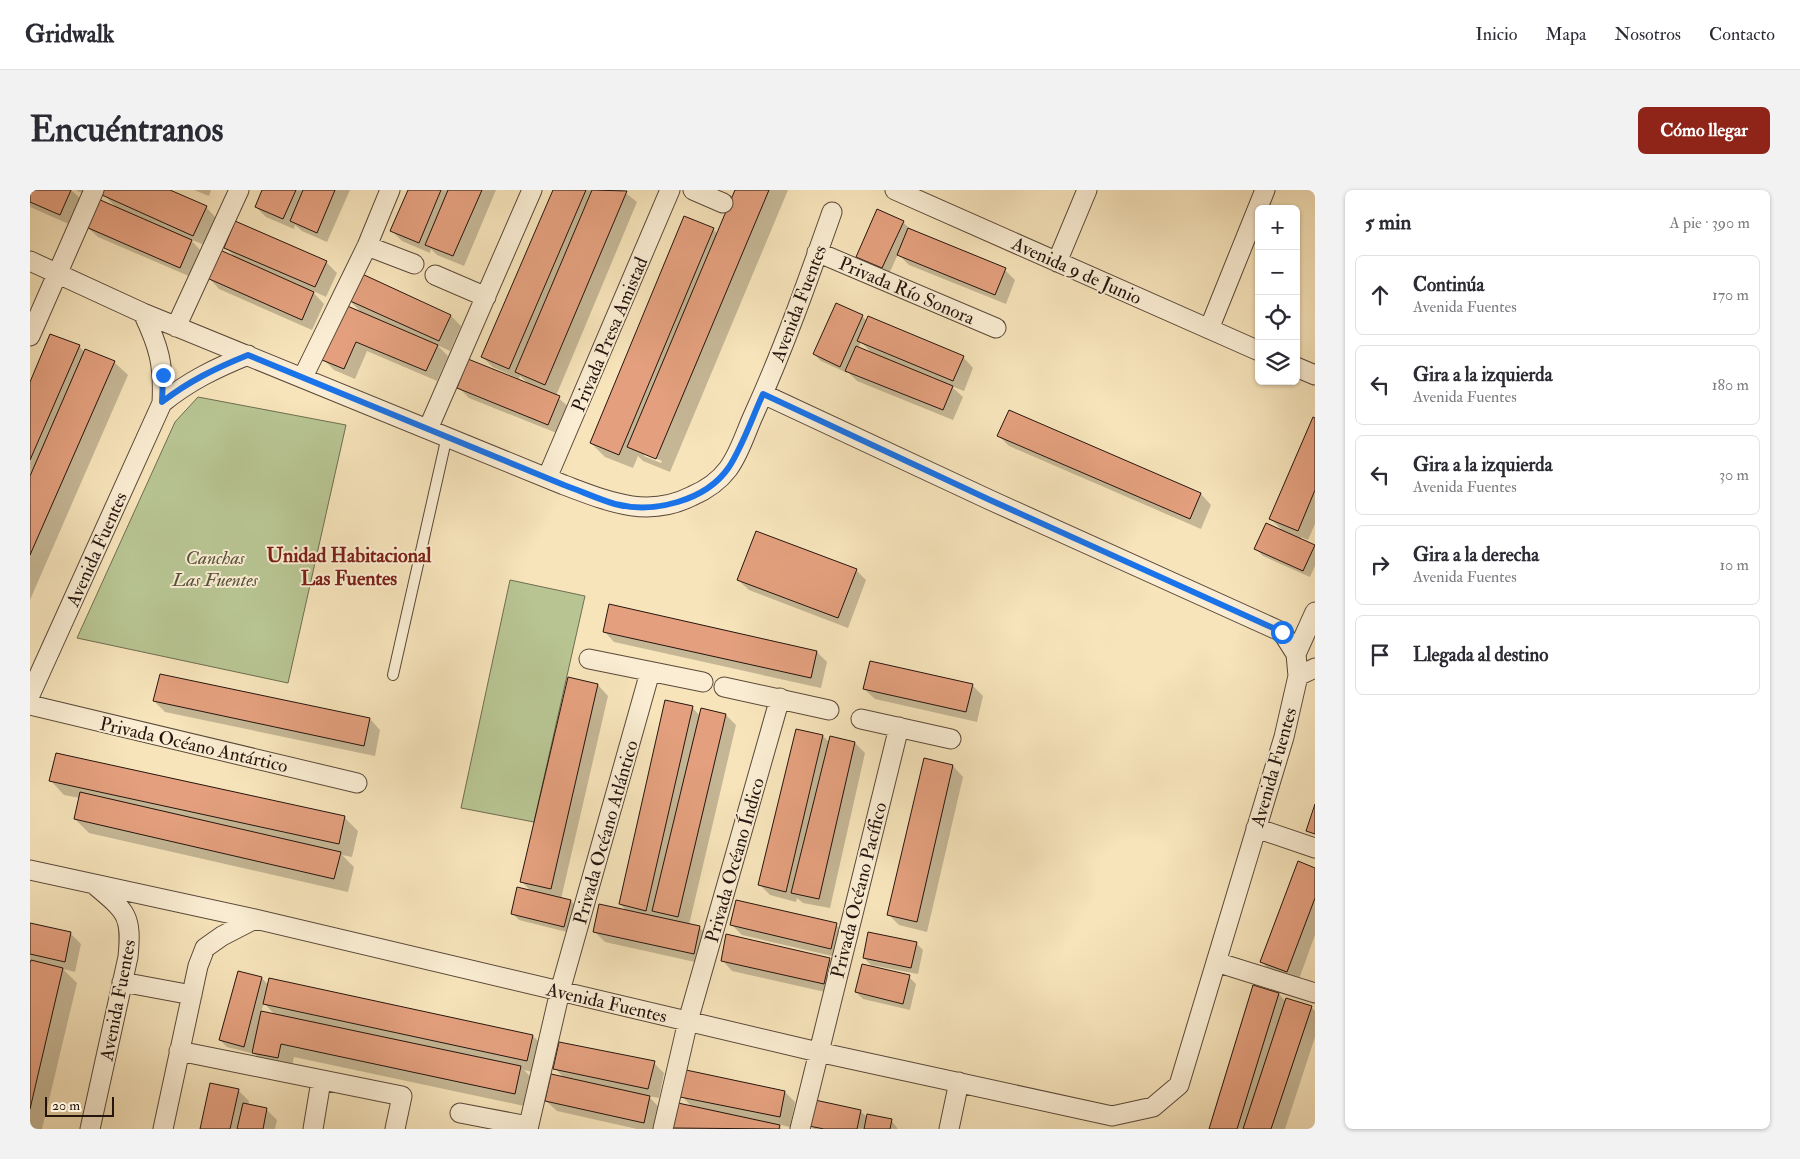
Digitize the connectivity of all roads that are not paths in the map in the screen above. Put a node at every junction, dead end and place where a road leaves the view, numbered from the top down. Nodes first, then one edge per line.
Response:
1 (94, 190) edge
2 (240, 190) edge
3 (390, 190) edge
4 (532, 190) edge
5 (670, 190) edge
6 (692, 190) edge
7 (894, 190) edge
8 (1087, 190) edge
9 (1265, 190) edge
10 (723, 203) dead end
11 (832, 212) dead end
12 (367, 246) junction
13 (818, 252) junction
14 (30, 261) edge
15 (1057, 262) junction
16 (414, 264) dead end
17 (57, 273) junction
18 (435, 275) dead end
19 (486, 297) junction
20 (143, 313) junction
21 (176, 327) junction
22 (996, 328) dead end
23 (1209, 328) junction
24 (30, 336) edge
25 (1255, 349) edge
26 (248, 355) junction
27 (1300, 369) edge
28 (1315, 376) edge
29 (303, 377) junction
30 (763, 394) junction
31 (162, 402) junction
32 (428, 429) junction
33 (447, 436) junction
34 (547, 478) junction
35 (1315, 612) edge
36 (1296, 654) junction
37 (588, 659) dead end
38 (1315, 668) edge
39 (650, 672) junction
40 (393, 675) dead end
41 (1298, 676) junction
42 (704, 682) dead end
43 (724, 687) dead end
44 (30, 695) edge
45 (780, 698) junction
46 (30, 705) edge
47 (829, 710) dead end
48 (861, 719) dead end
49 (899, 727) junction
50 (951, 738) dead end
51 (357, 783) dead end
52 (1256, 828) junction
53 (1315, 848) edge
54 (30, 870) edge
55 (94, 884) junction
56 (255, 919) junction
57 (1216, 962) junction
58 (122, 982) junction
59 (560, 991) junction
60 (1315, 993) edge
61 (192, 995) junction
62 (688, 1021) junction
63 (178, 1051) junction
64 (818, 1052) junction
65 (321, 1081) junction
66 (959, 1082) junction
67 (460, 1113) dead end
68 (528, 1128) edge
69 (90, 1129) edge
70 (163, 1129) edge
71 (313, 1129) edge
72 (395, 1129) edge
73 (663, 1129) edge
74 (800, 1129) edge
75 (949, 1129) edge

1 - 17 street
2 - 21 street
3 - 12 street
4 - 19 street
5 - 34 street, Privada Presa Amistad
6 - 10 street
7 - 15 street, Avenida 9 de Junio
8 - 15 street
9 - 23 street
11 - 13 street, Avenida Fuentes
12 - 16 street
12 - 29 street
13 - 22 street, Privada Río Sonora
13 - 30 street, Avenida Fuentes
14 - 17 street, Avenida Fuentes
15 - 23 street, Avenida 9 de Junio
17 - 20 street, Avenida Fuentes
17 - 24 street
18 - 19 street
19 - 32 street
20 - 21 street, Avenida Fuentes
20 - 31 street, Avenida Fuentes
21 - 26 street, Avenida Fuentes
23 - 25 street, Avenida 9 de Junio
26 - 29 street, Avenida Fuentes
26 - 31 street, Avenida Fuentes
27 - 28 street
29 - 32 street, Avenida Fuentes
30 - 34 street, Avenida Fuentes
30 - 36 street, Avenida Fuentes
31 - 44 street, Avenida Fuentes
32 - 33 street, Avenida Fuentes
33 - 34 street, Avenida Fuentes
33 - 40 lane
35 - 36 street
36 - 41 street, Avenida Fuentes
37 - 39 street
38 - 41 street
39 - 42 street
39 - 59 street, Privada Océano Atlántico
41 - 52 street, Avenida Fuentes
43 - 45 street
45 - 47 street
45 - 62 street, Privada Océano Índico
46 - 51 street, Privada Océano Antártico
48 - 49 street
49 - 50 street
49 - 64 street, Privada Océano Pacífico
52 - 53 street
52 - 57 street, Avenida Fuentes
54 - 55 street, Avenida Fuentes
55 - 56 street, Avenida Fuentes
55 - 58 street, Avenida Fuentes
56 - 59 street, Avenida Fuentes
56 - 61 street
57 - 60 street
57 - 66 street, Avenida Fuentes
58 - 61 street
58 - 69 street, Avenida Fuentes
59 - 62 street, Avenida Fuentes
59 - 68 street, Privada Océano Atlántico
61 - 63 street
62 - 64 street, Avenida Fuentes
62 - 73 street, Privada Océano Índico
63 - 65 street
63 - 70 street
64 - 66 street, Avenida Fuentes
64 - 74 street, Privada Océano Pacífico
65 - 71 street
65 - 72 street
66 - 75 street
67 - 68 street

